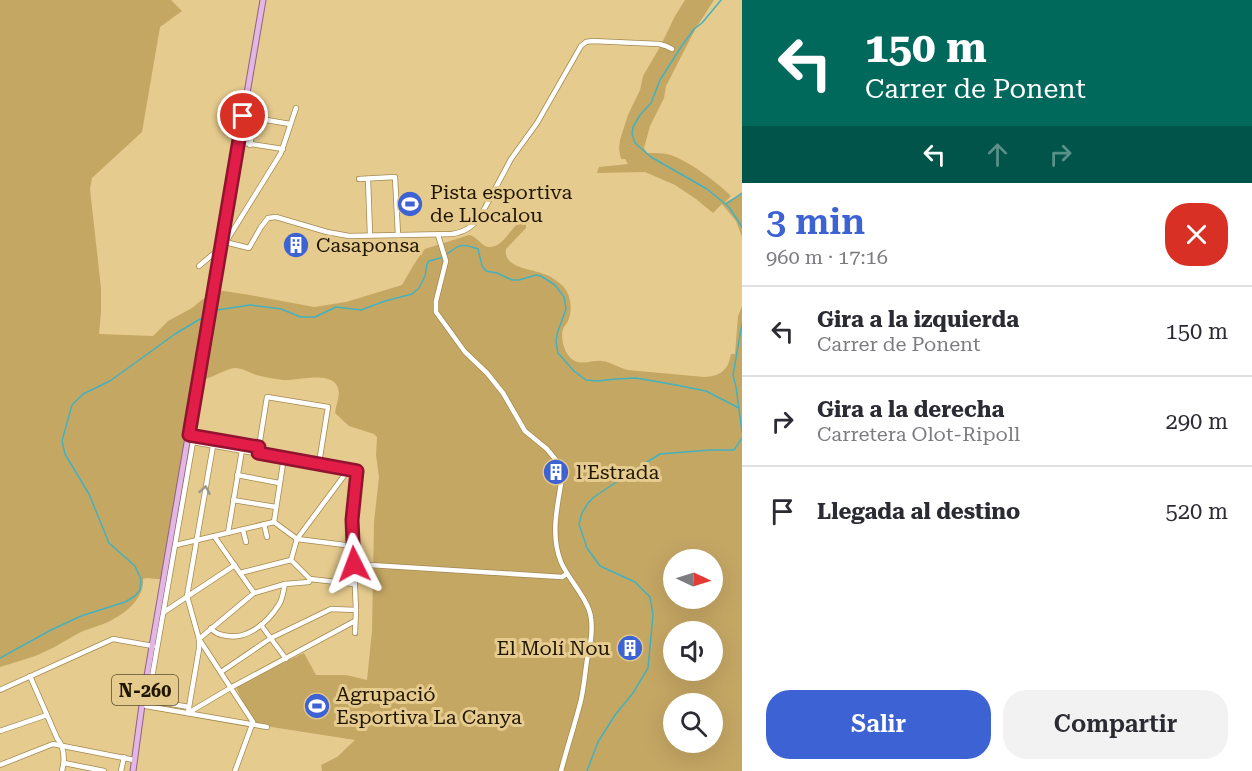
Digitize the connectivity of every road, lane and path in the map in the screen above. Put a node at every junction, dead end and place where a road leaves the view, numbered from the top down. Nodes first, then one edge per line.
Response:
1 (263, 0) edge
2 (672, 49) dead end
3 (296, 108) dead end
4 (243, 116) junction
5 (255, 119) junction
6 (290, 124) junction
7 (238, 142) junction
8 (250, 145) junction
9 (283, 149) junction
10 (359, 179) dead end
11 (368, 179) junction
12 (438, 234) junction
13 (370, 235) junction
14 (398, 235) junction
15 (224, 241) junction
16 (219, 249) junction
17 (199, 266) dead end
18 (194, 437) junction
19 (213, 442) junction
20 (242, 450) junction
21 (258, 450) junction
22 (284, 457) junction
23 (319, 463) junction
24 (350, 469) junction
25 (237, 475) junction
26 (279, 483) junction
27 (233, 500) junction
28 (276, 507) junction
29 (274, 522) junction
30 (264, 524) junction
31 (243, 530) junction
32 (228, 533) junction
33 (214, 536) junction
34 (267, 537) dead end
35 (297, 539) junction
36 (196, 541) junction
37 (246, 542) dead end
38 (176, 545) junction
39 (353, 546) junction
40 (291, 560) junction
41 (354, 564) junction
42 (235, 565) junction
43 (240, 573) junction
44 (567, 574) junction
45 (310, 579) junction
46 (285, 584) junction
47 (354, 584) junction
48 (254, 593) junction
49 (187, 596) junction
50 (356, 610) junction
51 (164, 612) junction
52 (355, 621) junction
53 (261, 625) junction
54 (211, 628) junction
55 (355, 633) dead end
56 (271, 638) junction
57 (199, 639) junction
58 (153, 646) junction
59 (286, 658) junction
60 (221, 672) junction
61 (30, 676) junction
62 (232, 687) junction
63 (0, 690) edge
64 (146, 704) junction
65 (188, 710) junction
66 (47, 715) junction
67 (253, 724) junction
68 (267, 727) dead end
69 (0, 731) edge
70 (62, 745) junction
71 (124, 757) junction
72 (134, 760) junction
73 (64, 763) junction
74 (0, 765) edge
75 (2, 771) edge
76 (61, 771) edge
77 (104, 771) edge
78 (120, 771) edge
79 (133, 771) edge
80 (236, 771) edge
81 (561, 771) edge

1 - 4 main road, N-260
2 - 12 street
3 - 6 street
4 - 5 street
4 - 7 main road, N-260
5 - 6 street
5 - 8 street
6 - 9 street
7 - 8 street
7 - 15 main road, N-260
8 - 9 street
9 - 15 street
10 - 11 street
11 - 13 street
11 - 14 street
12 - 14 street
12 - 44 street
13 - 14 street
13 - 15 street
15 - 16 main road, N-260
16 - 17 street
16 - 18 main road, N-260
18 - 19 street
18 - 38 street
18 - 58 main road, N-260
19 - 20 street
19 - 21 street
36 -> 19 street
20 - 21 street
20 - 25 street
21 - 22 street
21 - 23 street
22 - 23 street
22 - 26 street
23 - 24 street
24 - 35 street
24 - 39 street
25 - 26 street
25 - 27 street
26 - 28 street
27 - 28 street
27 - 32 street
28 - 29 street
29 - 30 street
29 - 35 street
30 - 31 street
30 - 34 street
31 - 32 street
31 - 37 street
32 - 33 street
33 - 36 street
33 - 42 street
35 - 39 street
35 - 40 street
36 - 38 street
36 - 49 street
38 - 51 street
39 - 41 street
40 - 43 street
40 - 45 street
41 - 44 street
41 - 47 street
42 - 43 street
42 - 49 street
43 - 48 street
44 - 81 street
45 - 46 street
45 - 47 street
46 - 48 street
46 - 53 street
47 - 50 street
48 - 54 street
49 - 51 street
49 - 57 street
50 - 52 street
50 - 56 street
51 - 64 street
52 - 55 street
52 - 59 street
53 - 54 street
53 - 56 street
54 - 57 street
56 - 59 street
56 - 60 street
57 - 60 street
57 - 65 street
58 - 61 street
58 - 64 main road, N-260
59 - 62 street
60 - 62 street
61 - 63 street
61 - 66 street
62 - 65 street
62 - 67 street
64 - 65 street
64 - 72 main road, N-260
65 - 67 street
66 - 69 street
66 - 70 street
67 - 68 street
67 - 80 street
70 - 71 street
70 - 73 street
70 - 74 street
71 - 72 street
71 - 78 street
72 - 79 main road, N-260
73 - 76 street
73 - 77 street
74 - 75 street

